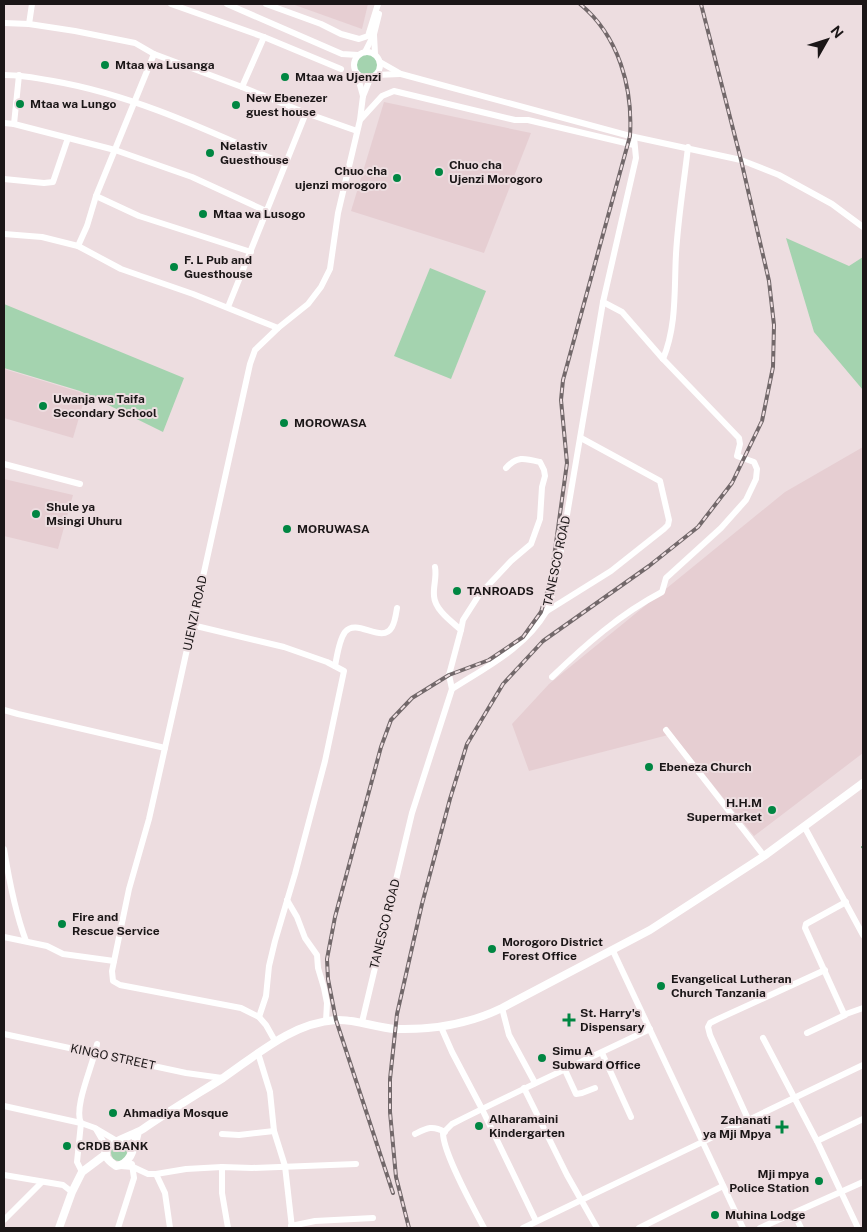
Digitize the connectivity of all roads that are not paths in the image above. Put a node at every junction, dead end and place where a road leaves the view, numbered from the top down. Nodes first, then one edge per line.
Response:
1 (32, 4) edge
2 (171, 4) edge
3 (227, 4) edge
4 (266, 4) edge
5 (380, 4) edge
6 (4, 23) edge
7 (29, 24) junction
8 (374, 34) junction
9 (264, 37) junction
10 (154, 54) junction
11 (342, 54) junction
12 (361, 54) junction
13 (375, 54) junction
14 (380, 62) junction
15 (354, 66) junction
16 (341, 69) dead end
17 (357, 74) junction
18 (401, 74) junction
19 (4, 75) edge
20 (19, 75) junction
21 (373, 77) junction
22 (242, 87) junction
23 (363, 96) junction
24 (134, 102) junction
25 (306, 114) junction
26 (360, 120) junction
27 (4, 123) edge
28 (14, 124) junction
29 (357, 131) junction
30 (634, 137) junction
31 (68, 138) junction
32 (634, 145) junction
33 (688, 148) junction
34 (115, 150) junction
35 (284, 164) junction
36 (4, 179) edge
37 (96, 196) junction
38 (266, 211) junction
39 (863, 228) edge
40 (4, 234) edge
41 (78, 246) junction
42 (251, 252) junction
43 (603, 302) junction
44 (228, 308) junction
45 (278, 328) junction
46 (664, 359) junction
47 (581, 438) junction
48 (4, 464) edge
49 (506, 468) dead end
50 (80, 484) dead end
51 (435, 568) dead end
52 (397, 608) dead end
53 (547, 611) junction
54 (192, 625) junction
55 (461, 630) junction
56 (335, 666) junction
57 (552, 678) dead end
58 (452, 689) junction
59 (4, 710) edge
60 (666, 730) dead end
61 (165, 748) junction
62 (863, 783) edge
63 (804, 826) junction
64 (4, 849) edge
65 (764, 856) junction
66 (287, 900) junction
67 (846, 902) junction
68 (861, 923) edge
69 (863, 935) edge
70 (4, 937) edge
71 (26, 941) junction
72 (613, 951) junction
73 (114, 962) junction
74 (825, 970) junction
75 (502, 1008) junction
76 (863, 1008) edge
77 (845, 1015) junction
78 (259, 1016) junction
79 (326, 1022) junction
80 (362, 1022) junction
81 (441, 1027) junction
82 (650, 1029) junction
83 (807, 1033) dead end
84 (4, 1034) edge
85 (763, 1038) dead end
86 (275, 1041) junction
87 (97, 1044) dead end
88 (602, 1052) junction
89 (258, 1053) junction
90 (95, 1054) junction
91 (862, 1066) edge
92 (565, 1070) junction
93 (863, 1074) edge
94 (222, 1078) junction
95 (535, 1083) junction
96 (524, 1088) junction
97 (595, 1088) dead end
98 (794, 1099) junction
99 (4, 1106) edge
100 (482, 1109) junction
101 (631, 1117) dead end
102 (863, 1119) edge
103 (748, 1120) junction
104 (81, 1123) junction
105 (95, 1128) junction
106 (274, 1131) junction
107 (138, 1132) junction
108 (445, 1132) junction
109 (222, 1134) dead end
110 (415, 1134) dead end
111 (118, 1141) junction
112 (817, 1141) junction
113 (703, 1142) junction
114 (106, 1151) junction
115 (130, 1157) junction
116 (91, 1164) junction
117 (356, 1164) dead end
118 (118, 1166) junction
119 (285, 1166) junction
120 (133, 1167) junction
121 (222, 1167) junction
122 (82, 1172) junction
123 (156, 1174) junction
124 (4, 1175) edge
125 (42, 1182) junction
126 (863, 1182) edge
127 (723, 1186) junction
128 (840, 1191) junction
129 (72, 1192) junction
130 (581, 1200) junction
131 (794, 1213) junction
132 (372, 1218) dead end
133 (4, 1220) edge
134 (536, 1222) junction
135 (292, 1227) edge
136 (60, 1228) edge
137 (118, 1228) edge
138 (170, 1228) edge
139 (228, 1228) edge
140 (484, 1228) edge
141 (523, 1228) edge
142 (597, 1228) edge
143 (639, 1228) edge
144 (743, 1228) edge
145 (760, 1228) edge
146 (801, 1228) edge
147 (858, 1228) edge

1 - 7 street
2 - 9 street
3 - 11 street
4 - 5 street
5 - 8 street
6 - 7 street
7 - 10 street
8 - 12 street
8 - 13 street
9 - 16 street
9 - 22 street
10 - 22 street
10 - 24 street
11 - 12 street
11 - 15 street
12 - 13 street
12 - 15 street
13 - 14 street
14 - 18 street
14 - 21 street
15 - 17 street
17 - 21 street
17 - 23 street
18 - 21 street
18 - 30 street
19 - 20 street
20 - 24 street
20 - 28 street
21 - 23 street
22 - 25 street
23 - 26 street, UJENZI ROAD
24 - 34 street
24 - 35 street
25 - 29 street
25 - 35 street
26 - 29 street, UJENZI ROAD
26 - 32 street
27 - 28 street
28 - 31 street
29 - 45 street, UJENZI ROAD
30 - 32 street, TANESCO ROAD
30 - 33 street
31 - 34 street
31 - 36 street
32 - 43 street, TANESCO ROAD
33 - 39 street
33 - 46 street
34 - 37 street
34 - 38 street
35 - 38 street
37 - 41 street
37 - 42 street
38 - 42 street
40 - 41 street
41 - 44 street
42 - 44 street
43 - 46 street
43 - 47 street, TANESCO ROAD
44 - 45 street
45 - 54 street, UJENZI ROAD
46 - 57 street
47 - 53 street, TANESCO ROAD
47 - 53 street
48 - 50 street
49 - 55 street
51 - 55 street
52 - 56 street
53 - 58 street, TANESCO ROAD
54 - 56 street
54 - 61 street, UJENZI ROAD
55 - 58 street
56 - 66 street
58 - 80 street, TANESCO ROAD
59 - 61 street
60 - 65 street
61 - 73 street, UJENZI ROAD
62 - 63 main road
63 - 65 main road
63 - 67 street
64 - 71 street
65 - 72 main road
66 - 78 street
66 - 79 street
67 - 68 street
67 - 74 street
68 - 69 street
70 - 71 street
71 - 73 street
72 - 75 main road
72 - 82 street
73 - 78 street, UJENZI ROAD
74 - 77 street
74 - 103 street
75 - 81 main road
75 - 95 street
76 - 77 street
77 - 83 street
78 - 86 street
79 - 80 main road
79 - 86 main road
80 - 81 main road
81 - 100 street
82 - 88 street
82 - 113 street
84 - 90 street, KINGO STREET
85 - 98 street
86 - 89 main road
87 - 90 street
88 - 92 street
88 - 101 street
89 - 94 main road
89 - 106 street
90 - 94 street, KINGO STREET
90 - 104 street
91 - 93 street
91 - 98 street
92 - 95 street
92 - 97 street
94 - 107 main road
95 - 96 street
96 - 100 street
96 - 130 street
98 - 103 street
98 - 112 street
99 - 104 street
100 - 108 street
100 - 134 street
102 - 112 street
103 - 113 street
104 - 105 street
104 - 122 street
105 - 111 street
105 - 114 street
106 - 109 street
106 - 119 street
107 - 111 main road
107 - 115 main road
108 - 110 street
108 - 140 street
111 - 114 main road
111 - 115 main road
112 - 128 street
113 - 127 street
113 - 130 street
114 - 116 main road
114 - 118 main road
115 - 118 main road
115 - 120 street
116 - 118 main road
116 - 122 main road
117 - 119 street
118 - 120 street
119 - 121 street
119 - 135 street
120 - 123 street
120 - 137 street
121 - 123 street
121 - 139 street
122 - 129 main road
123 - 138 street
124 - 125 street
125 - 129 street
125 - 133 street
126 - 128 street
127 - 143 street
127 - 144 street
128 - 131 street
128 - 147 street
129 - 136 main road
130 - 134 street
130 - 142 street
131 - 145 street
131 - 146 street
132 - 135 street
134 - 141 street

